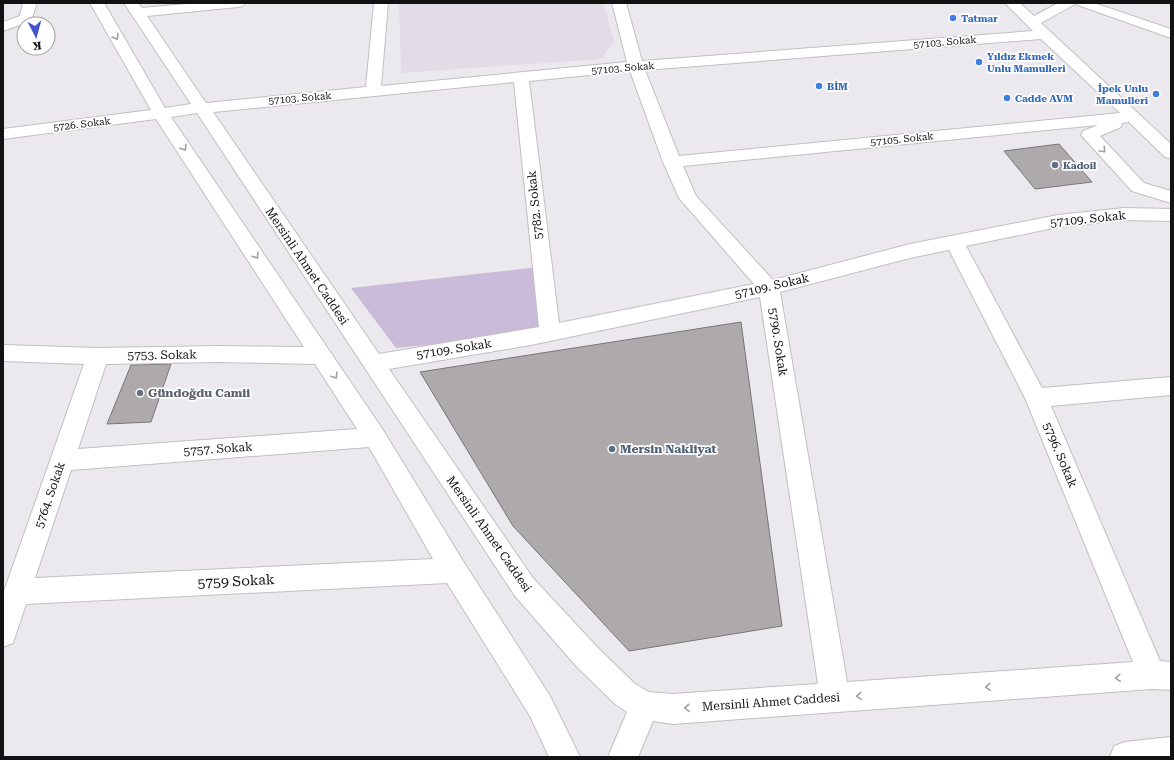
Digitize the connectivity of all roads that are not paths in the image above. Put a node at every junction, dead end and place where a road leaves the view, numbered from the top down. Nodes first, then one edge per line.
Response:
1 (30, 3) edge
2 (97, 3) edge
3 (238, 3) edge
4 (381, 3) edge
5 (619, 3) edge
6 (1012, 3) edge
7 (1069, 3) edge
8 (1081, 3) edge
9 (134, 8) edge
10 (1032, 22) junction
11 (3, 27) edge
12 (1045, 34) junction
13 (1171, 34) edge
14 (636, 66) junction
15 (521, 77) junction
16 (373, 91) junction
17 (201, 108) junction
18 (161, 114) junction
19 (1133, 117) junction
20 (3, 134) edge
21 (1167, 143) edge
22 (672, 162) junction
23 (1171, 197) edge
24 (1171, 215) edge
25 (954, 242) junction
26 (769, 288) junction
27 (550, 333) junction
28 (3, 353) edge
29 (98, 356) junction
30 (321, 356) junction
31 (373, 363) junction
32 (1171, 386) edge
33 (1036, 398) junction
34 (375, 437) junction
35 (62, 460) junction
36 (454, 570) junction
37 (17, 592) junction
38 (3, 633) edge
39 (1162, 676) edge
40 (835, 698) junction
41 (645, 706) junction
42 (1171, 752) edge
43 (564, 757) edge
44 (623, 757) edge
45 (1125, 757) edge

1 - 11 street
2 -> 18 street
3 - 9 street
4 - 16 street
5 - 14 street
6 - 10 street
7 - 10 street
8 - 13 street
9 - 17 street, Mersinli Ahmet Caddesi
10 - 12 street
12 - 14 street, 57103. Sokak
12 - 19 street
14 - 15 street, 57103. Sokak
14 - 22 street
15 - 16 street, 57103. Sokak
15 - 27 street, 5782. Sokak
16 - 17 street, 57103. Sokak
17 - 18 street, 57103. Sokak
17 - 31 street, Mersinli Ahmet Caddesi
18 - 20 street, 5726. Sokak
18 -> 30 street
19 - 21 street
19 - 22 street, 57105. Sokak
19 -> 23 street
22 - 26 street
24 - 25 street, 57109. Sokak
25 - 26 street, 57109. Sokak
25 - 33 street, 5796. Sokak
26 - 27 street, 57109. Sokak
26 - 40 street, 5790. Sokak
27 - 31 street, 57109. Sokak
28 - 29 street, 5753. Sokak
29 - 30 street, 5753. Sokak
29 - 35 street, 5764. Sokak
30 -> 34 street
31 - 41 street, Mersinli Ahmet Caddesi
32 - 33 street
33 - 39 street, 5796. Sokak
34 - 35 street, 5757. Sokak
34 - 36 street
35 - 37 street, 5764. Sokak
36 - 37 street, 5759 Sokak
36 - 43 street
37 - 38 street, 5764. Sokak
39 -> 40 street, Mersinli Ahmet Caddesi
40 -> 41 street, Mersinli Ahmet Caddesi
41 - 44 street
42 - 45 street

